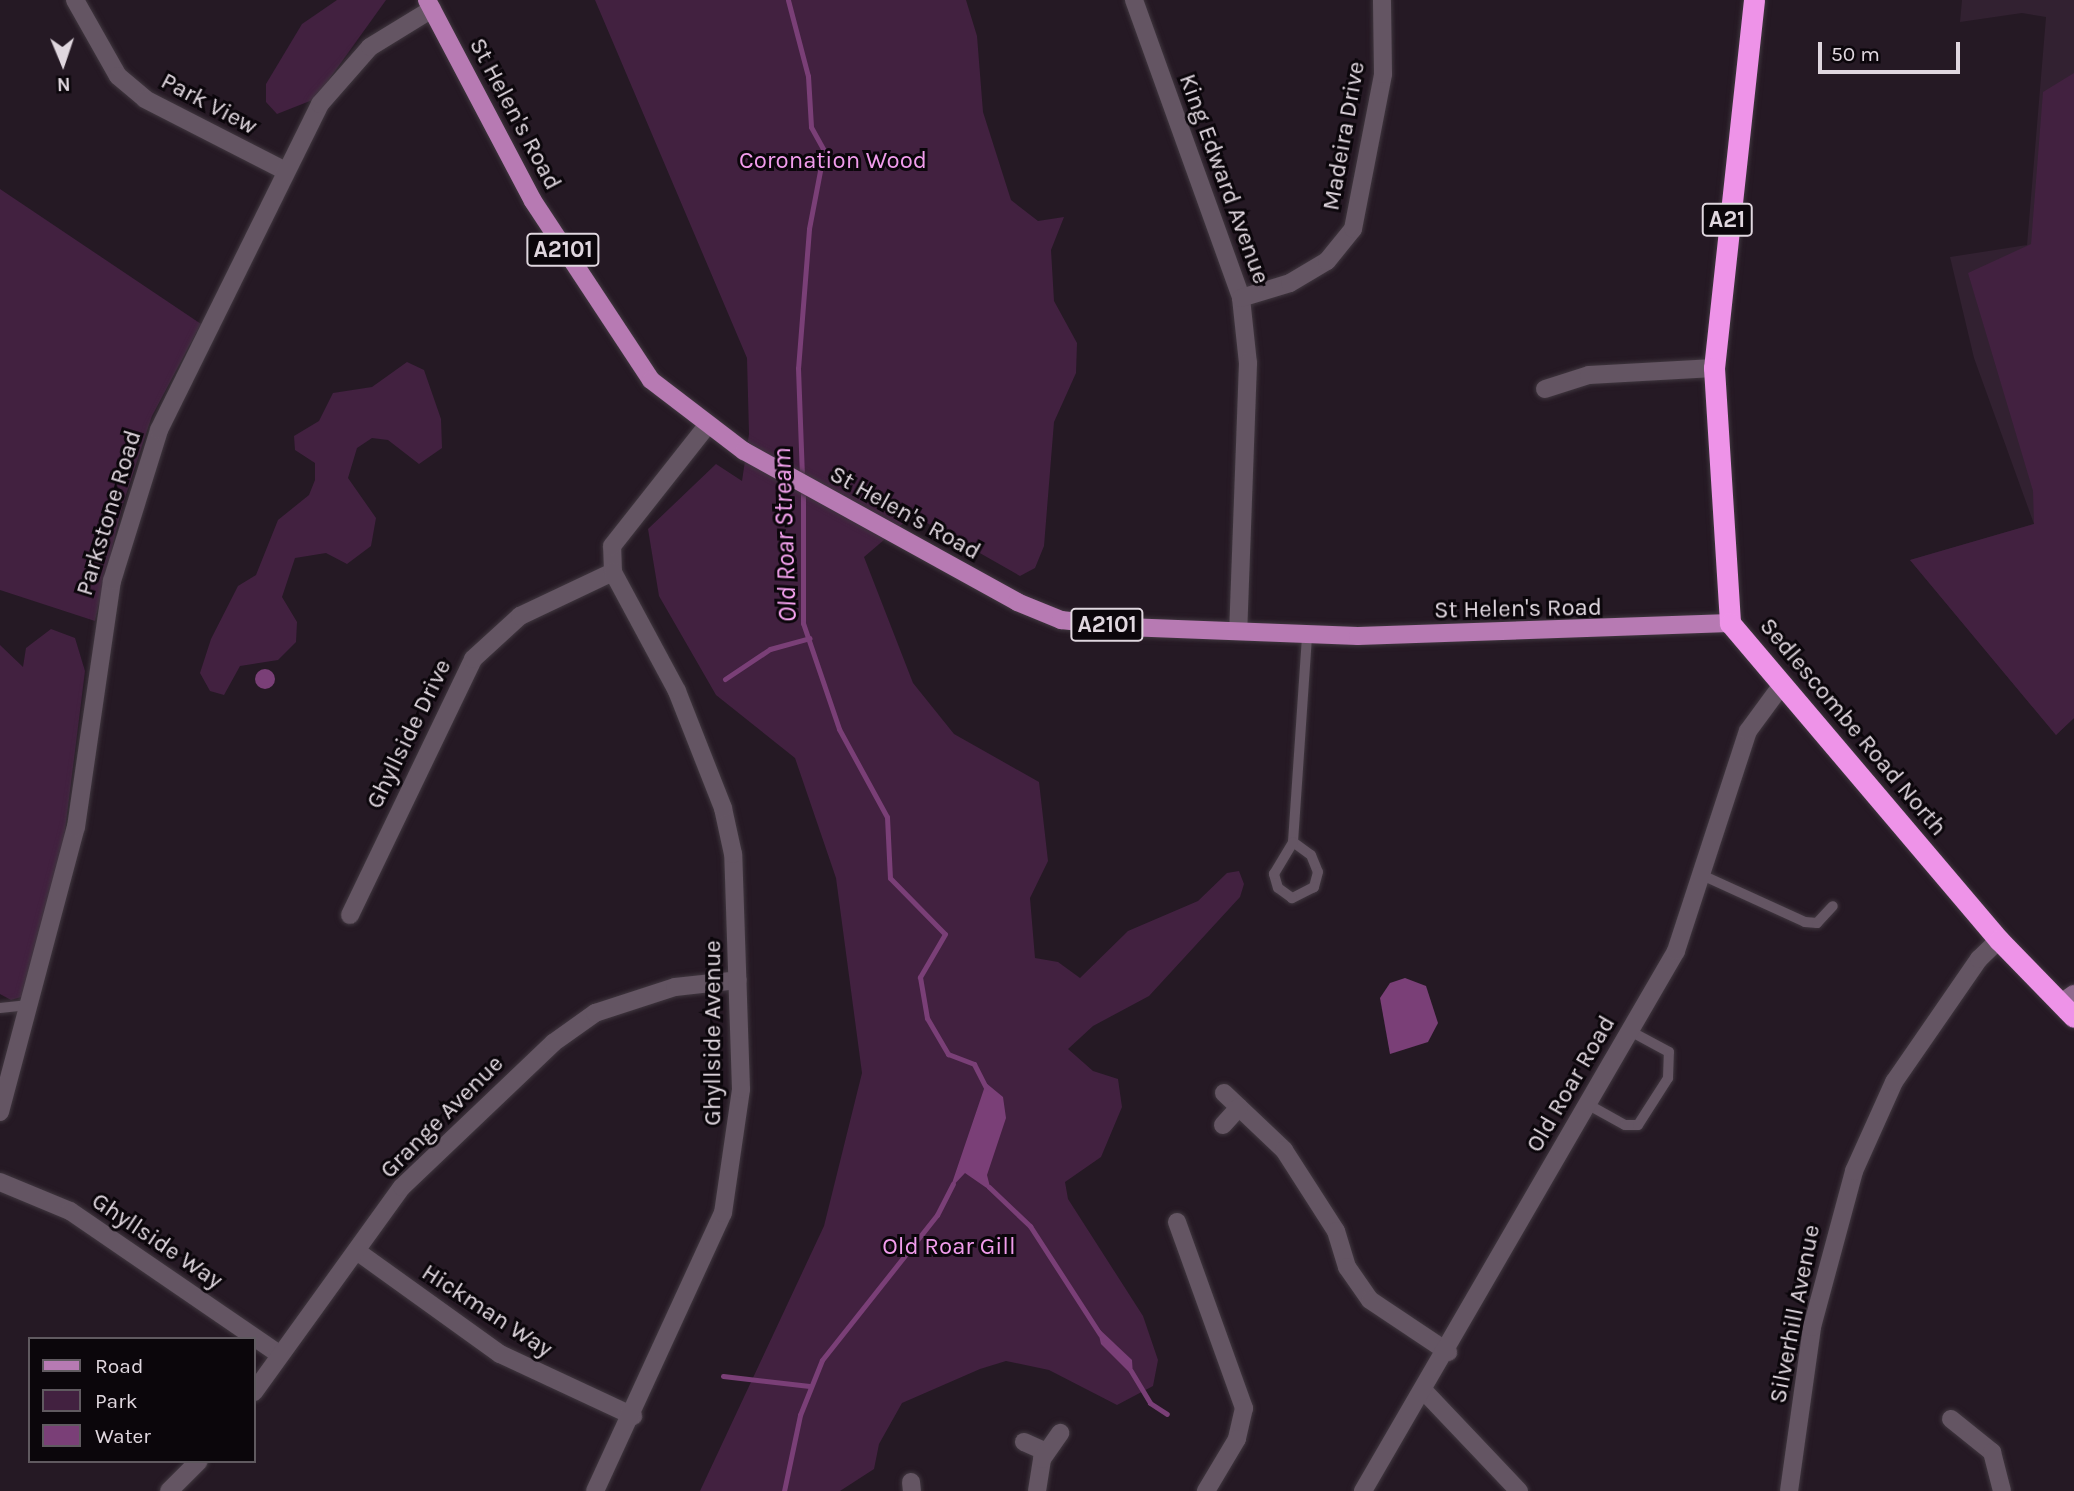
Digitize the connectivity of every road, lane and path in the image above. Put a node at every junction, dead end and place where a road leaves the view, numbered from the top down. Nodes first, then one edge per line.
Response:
1 (75, 0) edge
2 (1134, 0) edge
3 (1382, 0) edge
4 (1754, 0) edge
5 (430, 4) edge
6 (284, 170) junction
7 (1241, 298) junction
8 (1714, 368) junction
9 (1545, 389) dead end
10 (706, 426) junction
11 (613, 572) junction
12 (1730, 624) junction
13 (1238, 631) junction
14 (1307, 634) junction
15 (1781, 686) junction
16 (1293, 842) junction
17 (1704, 876) junction
18 (1833, 906) dead end
19 (350, 915) dead end
20 (1999, 940) junction
21 (738, 980) junction
22 (2070, 1004) edge
23 (32, 1005) junction
24 (0, 1007) edge
25 (1630, 1031) junction
26 (1224, 1093) dead end
27 (1587, 1104) junction
28 (1239, 1107) junction
29 (0, 1112) edge
30 (1223, 1125) dead end
31 (0, 1182) edge
32 (1177, 1222) dead end
33 (358, 1252) junction
34 (254, 1337) edge
35 (256, 1338) edge
36 (1448, 1352) junction
37 (279, 1354) junction
38 (256, 1389) edge
39 (1424, 1391) junction
40 (633, 1416) junction
41 (1951, 1419) dead end
42 (1060, 1433) dead end
43 (1024, 1442) dead end
44 (1046, 1452) junction
45 (197, 1463) edge
46 (169, 1491) edge
47 (595, 1491) edge
48 (1037, 1491) edge
49 (1206, 1491) edge
50 (1363, 1491) edge
51 (1519, 1491) edge
52 (1789, 1491) edge
53 (2002, 1491) edge

1 - 6 street, Park View
2 - 7 street, King Edward Avenue
3 - 7 street, Madeira Drive
4 - 8 highway, Sedlescombe Road North / A21
5 - 6 street, Parkstone Road
5 - 10 main road, St Helen's Road / A2101
6 - 23 street, Parkstone Road
7 - 13 street, King Edward Avenue
8 - 9 street
8 - 12 highway, Sedlescombe Road North / A21
10 - 11 street
10 - 13 main road, St Helen's Road / A2101
11 - 19 street, Ghyllside Drive
11 - 21 street, Ghyllside Avenue
12 - 14 main road, St Helen's Road / A2101
12 - 15 highway, Sedlescombe Road North
13 - 14 main road, St Helen's Road / A2101
14 - 16 lane
15 - 17 street, Old Roar Road
15 - 20 highway, Sedlescombe Road North
16 - 16 lane
17 - 18 lane
17 - 25 street, Old Roar Road
20 - 22 highway, Sedlescombe Road North
20 - 52 street, Silverhill Avenue
21 - 33 street, Grange Avenue
21 - 40 street, Ghyllside Avenue
23 - 24 lane
23 - 29 street, Parkstone Road
25 - 27 street, Old Roar Road
25 - 27 lane
26 - 28 street
27 - 36 street, Old Roar Road
28 - 30 street
28 - 36 street
31 - 34 street, Ghyllside Way
32 - 49 street
33 - 37 street, Grange Avenue
33 - 40 street, Hickman Way
35 - 37 street, Ghyllside Way
36 - 39 street, Old Roar Road
37 - 38 street, Grange Avenue
39 - 50 street, Old Roar Road
39 - 51 street
40 - 47 street, Ghyllside Avenue
41 - 53 street
42 - 44 street
43 - 44 street
44 - 48 street
45 - 46 street

